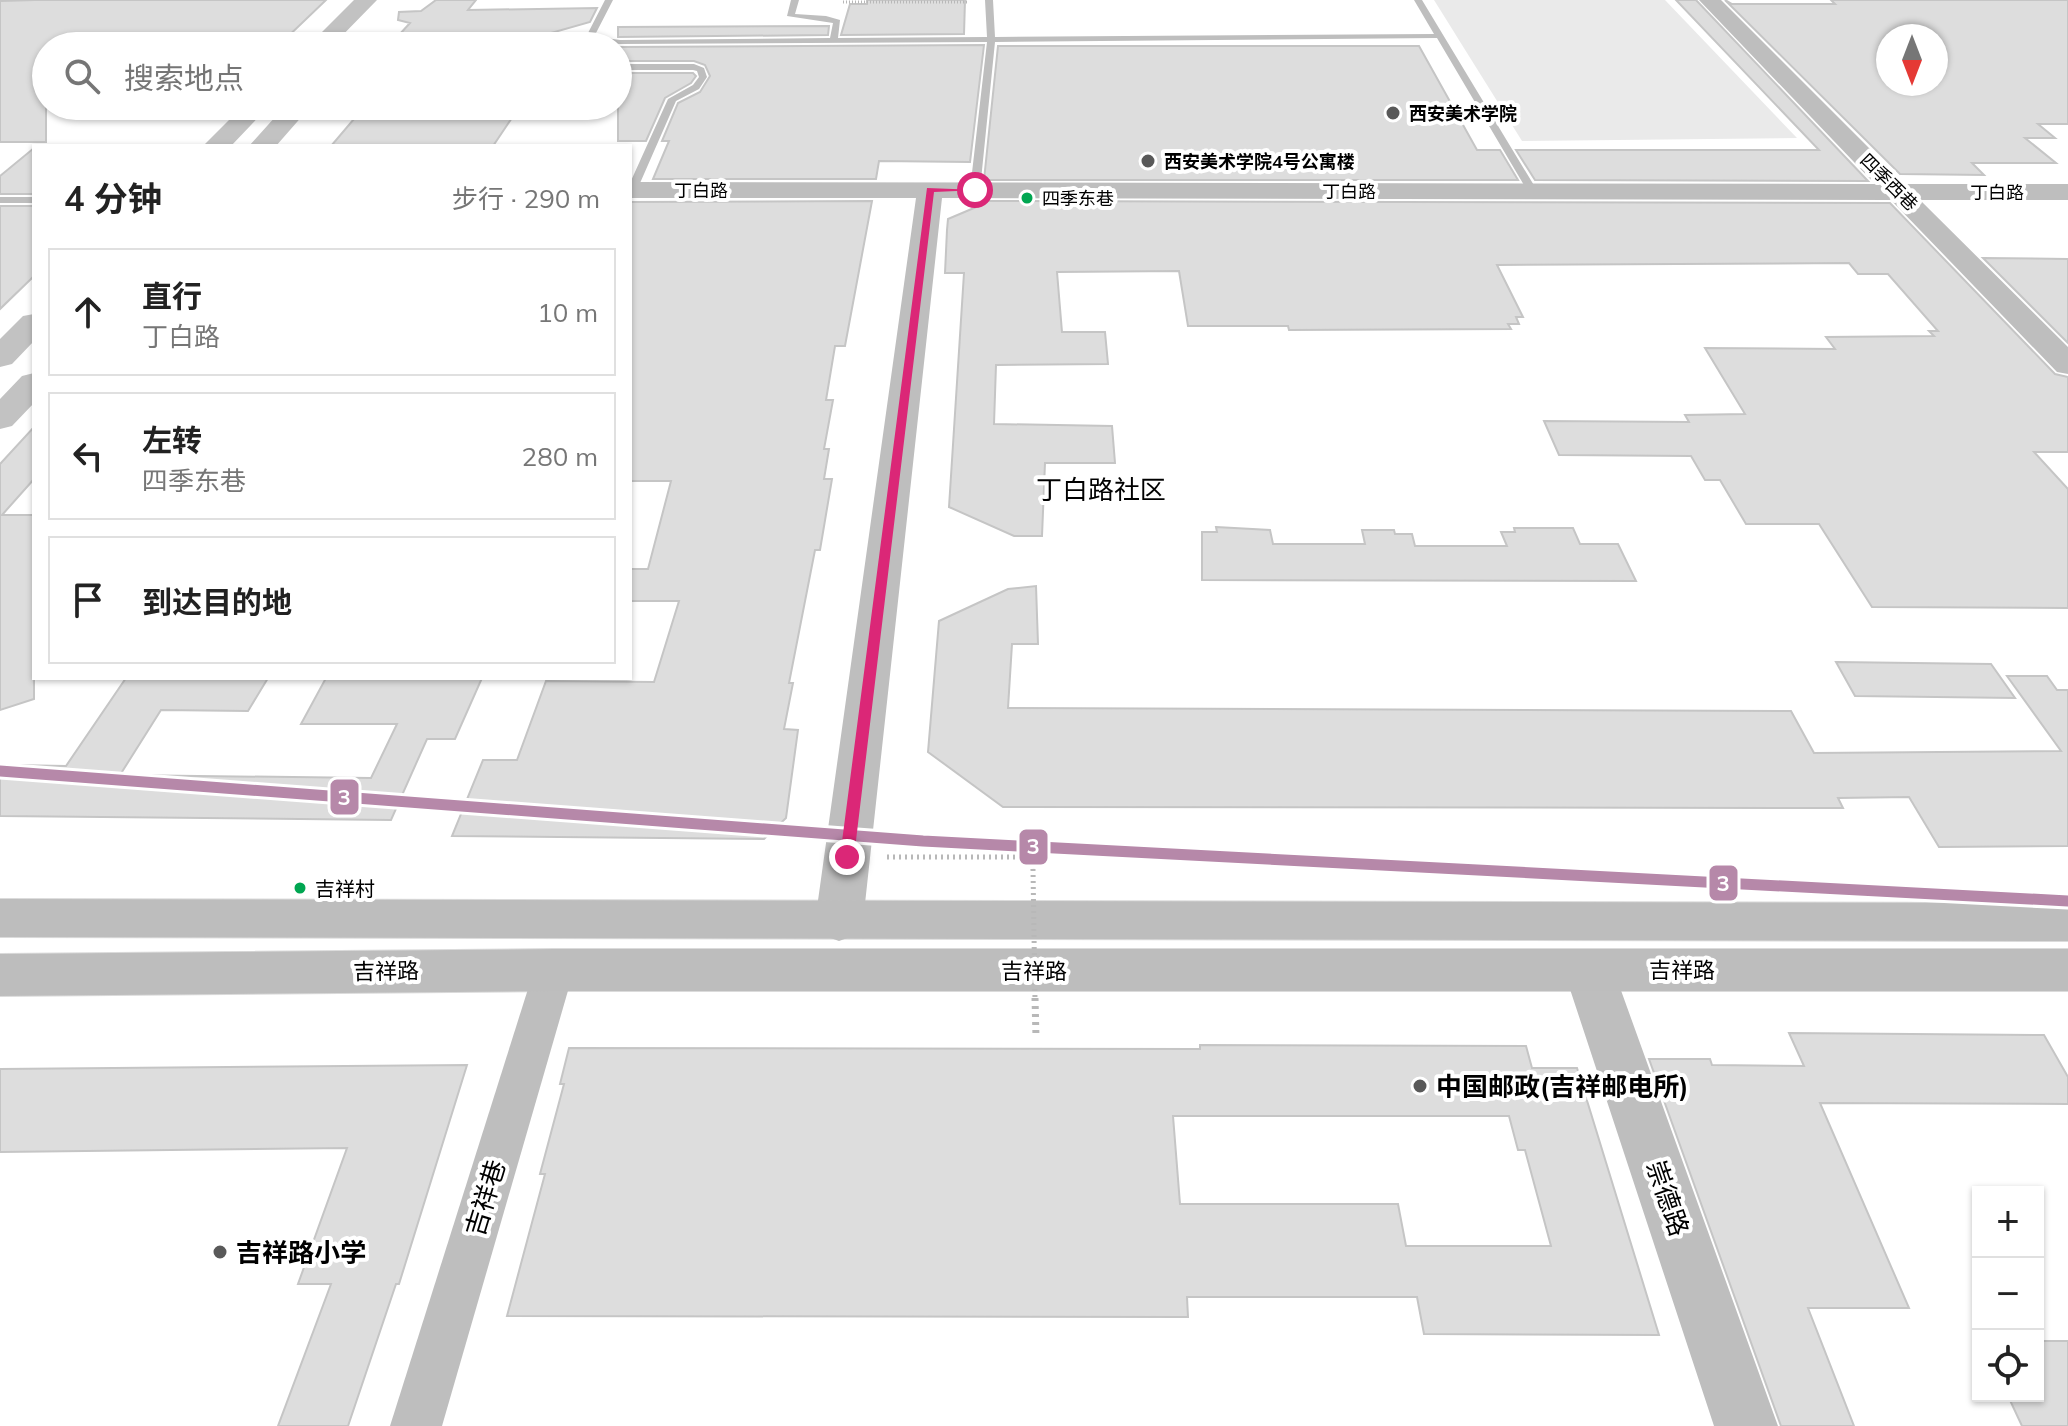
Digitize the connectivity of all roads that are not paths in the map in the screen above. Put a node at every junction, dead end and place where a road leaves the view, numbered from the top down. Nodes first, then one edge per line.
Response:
1 (366, 0) edge
2 (609, 0) edge
3 (795, 0) edge
4 (1418, 0) edge
5 (1709, 0) edge
6 (990, 1) edge
7 (333, 32) edge
8 (593, 32) edge
9 (1440, 36) junction
10 (632, 39) edge
11 (991, 39) junction
12 (834, 40) junction
13 (632, 67) edge
14 (243, 120) edge
15 (286, 120) edge
16 (218, 144) edge
17 (264, 144) edge
18 (632, 188) edge
19 (632, 190) edge
20 (930, 190) junction
21 (975, 190) junction
22 (1533, 192) junction
23 (1899, 192) junction
24 (2068, 192) edge
25 (0, 200) edge
26 (32, 200) edge
27 (32, 325) edge
28 (0, 357) edge
29 (2068, 365) edge
30 (32, 385) edge
31 (0, 419) edge
32 (0, 918) edge
33 (839, 922) junction
34 (2068, 922) edge
35 (554, 970) junction
36 (2068, 970) edge
37 (1589, 971) junction
38 (0, 975) edge
39 (416, 1426) edge
40 (1746, 1426) edge

1 - 7 main road
2 - 8 lane
3 - 12 lane
4 - 9 lane
5 - 23 street, 四季西巷
6 - 11 lane
9 - 11 lane
9 - 22 lane
10 - 12 lane
11 - 12 lane
11 - 21 lane
13 - 18 lane
14 - 16 main road
15 - 17 main road
19 - 20 street, 丁白路
20 - 21 street, 丁白路
20 - 33 street
21 - 22 street, 丁白路
22 - 23 street, 丁白路
23 - 24 street, 丁白路
23 - 29 street, 四季西巷
25 - 26 lane
27 - 28 main road
30 - 31 main road
32 - 33 main road
33 - 34 main road
35 - 37 main road, 吉祥路
35 - 38 main road, 吉祥路
35 - 39 street, 吉祥巷
36 - 37 main road, 吉祥路
37 - 40 street, 崇德路

